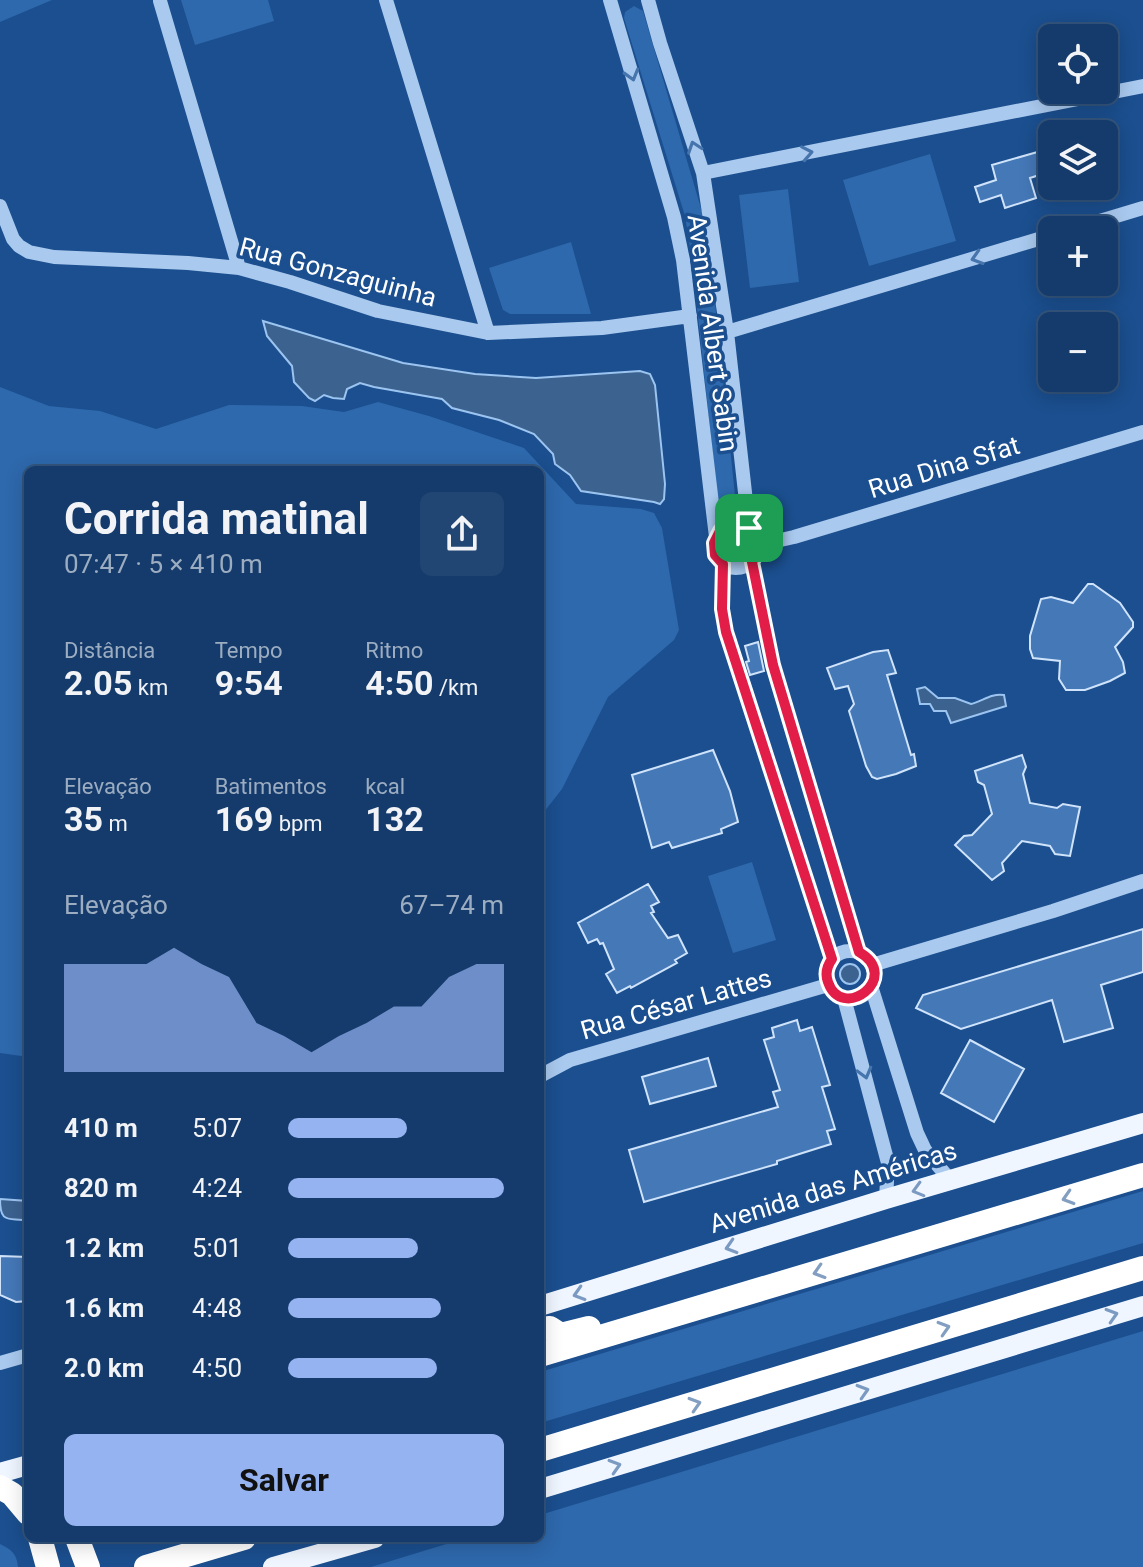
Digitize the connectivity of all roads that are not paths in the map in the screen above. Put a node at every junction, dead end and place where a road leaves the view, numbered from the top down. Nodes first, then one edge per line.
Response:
1 (386, 0) edge
2 (610, 0) edge
3 (648, 0) edge
4 (160, 1) edge
5 (1143, 86) edge
6 (703, 173) junction
7 (0, 206) edge
8 (1143, 208) edge
9 (1116, 216) edge
10 (1038, 239) edge
11 (239, 268) junction
12 (690, 316) junction
13 (727, 332) junction
14 (488, 333) junction
15 (1143, 432) edge
16 (749, 528) junction
17 (716, 537) junction
18 (758, 545) junction
19 (752, 562) junction
20 (723, 564) junction
21 (1143, 881) edge
22 (859, 952) junction
23 (832, 959) junction
24 (872, 965) junction
25 (828, 985) junction
26 (871, 986) junction
27 (844, 998) junction
28 (544, 1074) edge
29 (1143, 1123) edge
30 (1143, 1175) edge
31 (950, 1180) junction
32 (886, 1199) junction
33 (1143, 1268) edge
34 (544, 1305) edge
35 (1143, 1306) edge
36 (662, 1319) junction
37 (544, 1329) edge
38 (544, 1354) edge
39 (24, 1356) edge
40 (0, 1363) edge
41 (663, 1414) junction
42 (544, 1449) edge
43 (544, 1465) edge
44 (24, 1466) edge
45 (0, 1473) edge
46 (0, 1487) edge
47 (544, 1488) edge
48 (20, 1509) edge
49 (41, 1542) edge
50 (79, 1542) edge
51 (230, 1542) edge
52 (361, 1542) edge
53 (48, 1567) edge
54 (88, 1567) edge
55 (146, 1567) edge
56 (273, 1567) edge

1 - 14 street
2 -> 12 street, Avenida Albert Sabin
6 -> 3 street, Avenida Albert Sabin
4 - 11 street
6 -> 5 street
6 - 13 street, Avenida Albert Sabin
7 - 11 street, Rua Gonzaguinha
8 - 9 street
10 -> 13 street
11 - 14 street, Rua Gonzaguinha
12 - 14 street, Rua Gonzaguinha
12 - 17 street, Avenida Albert Sabin
13 - 16 street, Avenida Albert Sabin
15 - 18 street, Rua Dina Sfat
16 - 17 street
16 - 18 street
17 - 20 street
18 - 19 street
19 - 20 street
19 - 22 street
20 - 23 street
21 - 24 street
22 - 23 street
22 - 24 street
23 - 25 street
24 - 26 street
25 - 27 street
25 - 28 street, Rua César Lattes
26 - 27 street
26 - 31 street
27 -> 32 street
29 - 31 main road, Avenida das Américas
30 -> 36 highway
31 -> 32 main road, Avenida das Américas
32 -> 34 main road, Avenida das Américas
41 -> 33 highway
47 -> 35 main road
36 - 37 highway
36 - 38 highway
39 - 40 street
41 - 42 highway
41 - 43 highway
44 - 45 main road
46 - 48 highway
49 - 53 highway
50 - 54 highway
51 - 55 highway
52 - 56 main road

